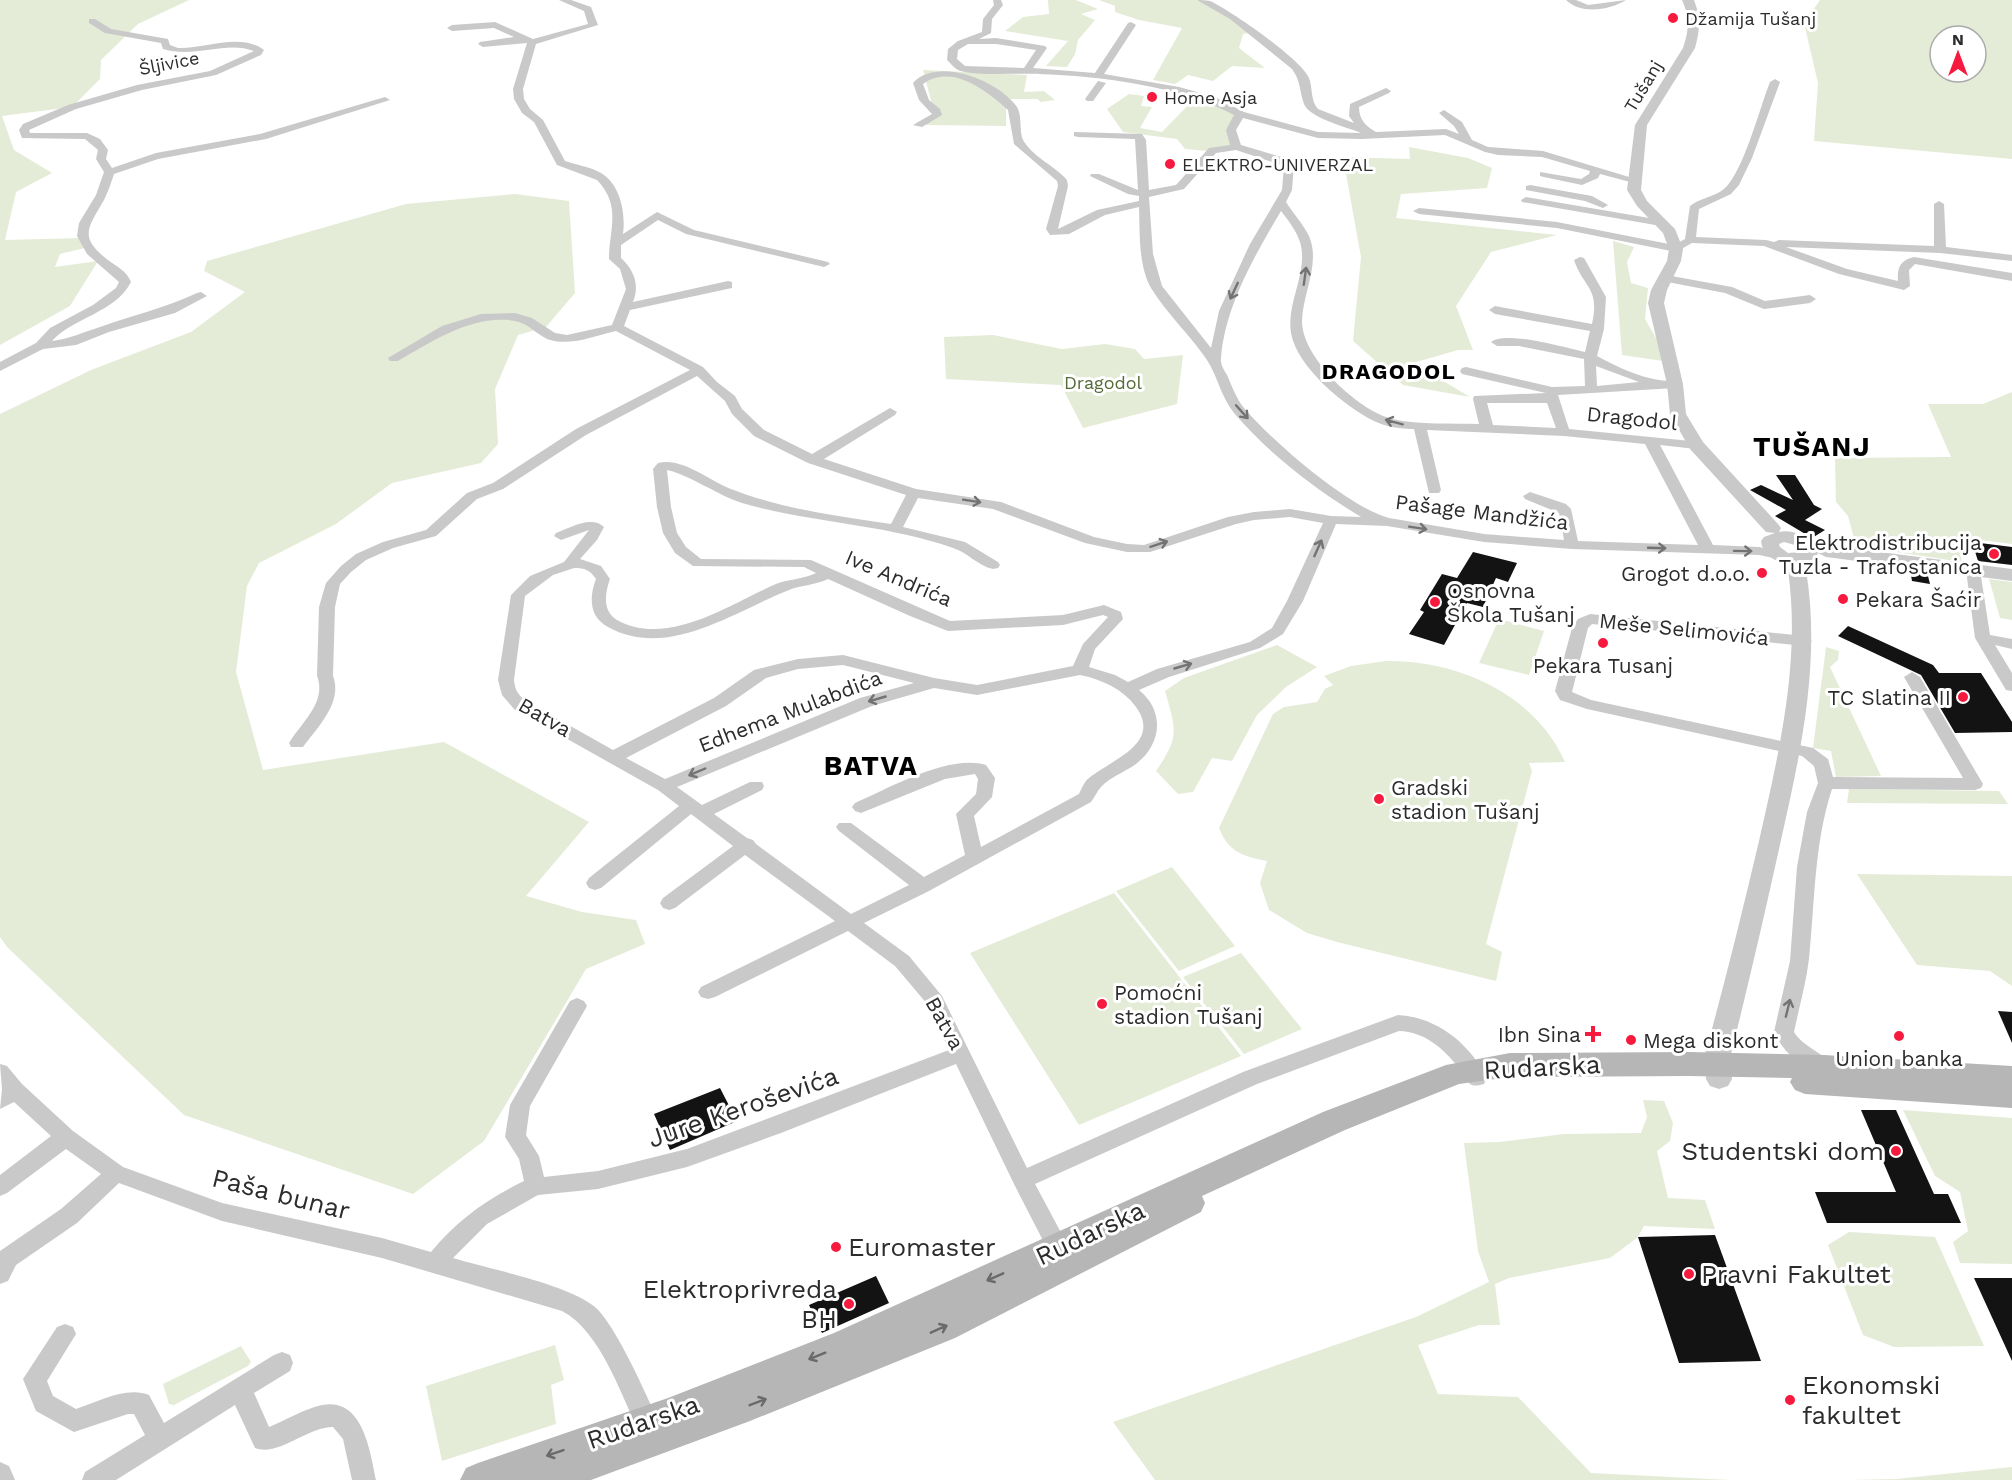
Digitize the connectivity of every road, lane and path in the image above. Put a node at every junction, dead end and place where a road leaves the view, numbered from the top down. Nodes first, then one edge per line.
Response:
1 (563, 0) edge
2 (997, 0) edge
3 (1201, 0) edge
4 (1570, 0) edge
5 (1622, 0) edge
6 (1688, 0) edge
7 (92, 21) dead end
8 (1131, 25) dead end
9 (452, 28) dead end
10 (528, 41) junction
11 (961, 43) junction
12 (483, 44) dead end
13 (1027, 70) junction
14 (963, 73) junction
15 (1099, 80) junction
16 (1074, 82) dead end
17 (1775, 82) dead end
18 (1386, 91) dead end
19 (1090, 99) dead end
20 (385, 100) dead end
21 (1444, 113) dead end
22 (1240, 114) junction
23 (918, 125) dead end
24 (1365, 131) junction
25 (1078, 134) dead end
26 (1380, 136) junction
27 (1468, 141) junction
28 (1236, 147) junction
29 (1596, 169) junction
30 (109, 172) junction
31 (1544, 174) dead end
32 (1095, 176) dead end
33 (1634, 180) junction
34 (1530, 188) dead end
35 (1144, 199) junction
36 (1526, 200) dead end
37 (1280, 202) junction
38 (1939, 204) dead end
39 (1419, 210) dead end
40 (1634, 217) junction
41 (1661, 223) junction
42 (1690, 240) junction
43 (1766, 243) junction
44 (615, 245) junction
45 (1668, 246) junction
46 (1940, 250) junction
47 (2012, 258) edge
48 (1580, 260) dead end
49 (824, 264) dead end
50 (2012, 276) edge
51 (1666, 279) junction
52 (728, 285) dead end
53 (201, 296) dead end
54 (1810, 299) dead end
55 (625, 307) junction
56 (1495, 310) dead end
57 (617, 327) junction
58 (1598, 329) junction
59 (1497, 342) dead end
60 (40, 346) junction
61 (1591, 357) junction
62 (394, 358) dead end
63 (1214, 361) junction
64 (0, 367) edge
65 (699, 370) junction
66 (1466, 371) dead end
67 (1656, 384) junction
68 (1675, 384) junction
69 (1591, 390) junction
70 (1552, 395) junction
71 (890, 412) dead end
72 (1420, 427) junction
73 (1487, 429) junction
74 (1564, 432) junction
75 (1651, 442) junction
76 (1696, 445) junction
77 (813, 460) junction
78 (1434, 490) dead end
79 (914, 493) junction
80 (1530, 496) dead end
81 (1331, 520) junction
82 (1387, 522) junction
83 (895, 529) junction
84 (561, 536) dead end
85 (1572, 545) junction
86 (1793, 549) junction
87 (1708, 550) junction
88 (571, 563) junction
89 (993, 565) dead end
90 (1973, 570) junction
91 (828, 572) junction
92 (2012, 575) edge
93 (1983, 638) junction
94 (1804, 641) junction
95 (2012, 644) edge
96 (1080, 670) junction
97 (1912, 677) dead end
98 (934, 683) junction
99 (2012, 686) edge
100 (1129, 688) junction
101 (297, 743) dead end
102 (1790, 747) junction
103 (614, 757) junction
104 (1826, 783) junction
105 (664, 786) junction
106 (756, 786) dead end
107 (861, 807) dead end
108 (695, 809) junction
109 (845, 827) dead end
110 (747, 844) junction
111 (974, 856) junction
112 (595, 883) dead end
113 (923, 885) junction
114 (669, 903) dead end
115 (850, 922) junction
116 (708, 992) dead end
117 (577, 1006) dead end
118 (962, 1053) junction
119 (1824, 1067) junction
120 (0, 1072) edge
121 (1718, 1072) junction
122 (1475, 1075) junction
123 (2012, 1078) edge
124 (8, 1096) edge
125 (2012, 1096) edge
126 (66, 1137) junction
127 (116, 1173) junction
128 (1022, 1180) junction
129 (536, 1186) junction
130 (0, 1187) edge
131 (1063, 1256) junction
132 (435, 1264) junction
133 (0, 1274) edge
134 (65, 1334) dead end
135 (282, 1363) dead end
136 (245, 1400) dead end
137 (650, 1431) junction
138 (159, 1439) junction
139 (0, 1474) edge
140 (3, 1480) edge
141 (94, 1480) edge
142 (363, 1480) edge
143 (478, 1480) edge
144 (545, 1480) edge

1 - 10 street
2 - 11 street
3 - 24 street
4 - 5 street
6 - 33 street, Tušanj
7 - 30 street, Šljivice
8 - 15 street
9 - 10 street
10 - 12 street
10 - 44 street
11 - 13 street
11 - 14 street
13 - 14 street
13 - 15 street
14 - 23 street
14 - 35 street
15 - 16 street
15 - 19 street
15 - 22 street
17 - 42 street
18 - 24 street
20 - 30 street
21 - 27 street
22 - 26 street
22 - 28 street
24 - 26 street
25 - 35 street
26 - 27 street
27 - 29 street
28 - 35 street
28 - 37 street
29 - 31 street
29 - 33 street
30 - 60 street
32 - 35 street
33 - 41 street
34 - 40 street
35 - 63 street, Pašage Mandžića
36 - 40 street
37 -> 63 street
72 -> 37 street, Dragodol
38 - 46 street
39 - 45 street
40 - 41 street
41 - 45 street
42 - 43 street
42 - 45 street
43 - 46 street
43 - 50 street
44 - 49 street
44 - 55 street
45 - 51 street
46 - 47 street
48 - 58 street
51 - 54 street
51 - 68 street
52 - 55 street
53 - 60 street
55 - 57 street
56 - 58 street
57 - 62 street
57 - 65 street
58 - 61 street
59 - 61 street
60 - 64 street
61 - 67 street
61 - 69 street
63 -> 82 street, Pašage Mandžića
65 - 77 street
65 - 101 street
66 - 70 street
67 - 68 street
67 - 69 street
68 - 76 street
69 - 70 street
70 - 73 street
70 - 74 street, Dragodol
71 - 77 street
72 - 73 street, Dragodol
72 - 78 street
73 - 74 street, Dragodol
74 - 75 street, Dragodol
75 - 76 street, Dragodol
75 - 87 street
76 - 86 street
77 - 79 street
79 -> 81 street
79 - 83 street, Ive Andrića
80 - 85 street
81 - 82 street
100 -> 81 street
82 -> 85 street, Pašage Mandžića
83 - 89 street, Ive Andrića
83 - 91 street, Ive Andrića
84 - 88 street, Batva
85 -> 87 street, Pašage Mandžića
87 -> 86 street, Pašage Mandžića
86 - 90 street
86 - 94 street
88 - 91 street
88 - 103 street, Batva
90 - 92 street
90 - 93 street
91 - 96 street, Ive Andrića
93 - 95 street
93 - 99 street
94 - 102 street
94 - 102 street, Meše Selimovića
96 - 98 street
96 - 100 street
97 - 104 street
98 - 103 street
98 -> 105 street, Edhema Mulabdića
100 - 111 street
102 - 104 street
102 - 121 street
103 - 105 street, Batva
119 -> 104 street
105 - 108 street, Batva
106 - 108 street
107 - 111 street
108 - 110 street, Batva
108 - 112 street
109 - 113 street
110 - 114 street
110 - 115 street, Batva
111 - 113 street
113 - 115 street
115 - 116 street
115 - 118 street, Batva
117 - 129 street
118 - 128 street, Batva
118 - 129 street, Jure Keroševića
119 - 121 main road
119 - 123 main road
120 - 124 street, Paša bunar
121 - 122 main road, Rudarska
121 - 125 main road
122 - 128 street
122 - 131 main road, Rudarska
124 - 126 street, Paša bunar
126 - 127 street, Paša bunar
126 - 130 street
127 - 132 street, Paša bunar
127 - 133 street
128 - 131 street, Batva
129 - 132 street
131 - 137 main road, Rudarska
132 - 137 street, Paša bunar
134 - 138 street
135 - 138 street
136 - 142 street
137 -> 143 main road, Rudarska
137 - 144 main road, Rudarska
138 - 141 street
139 - 140 street

